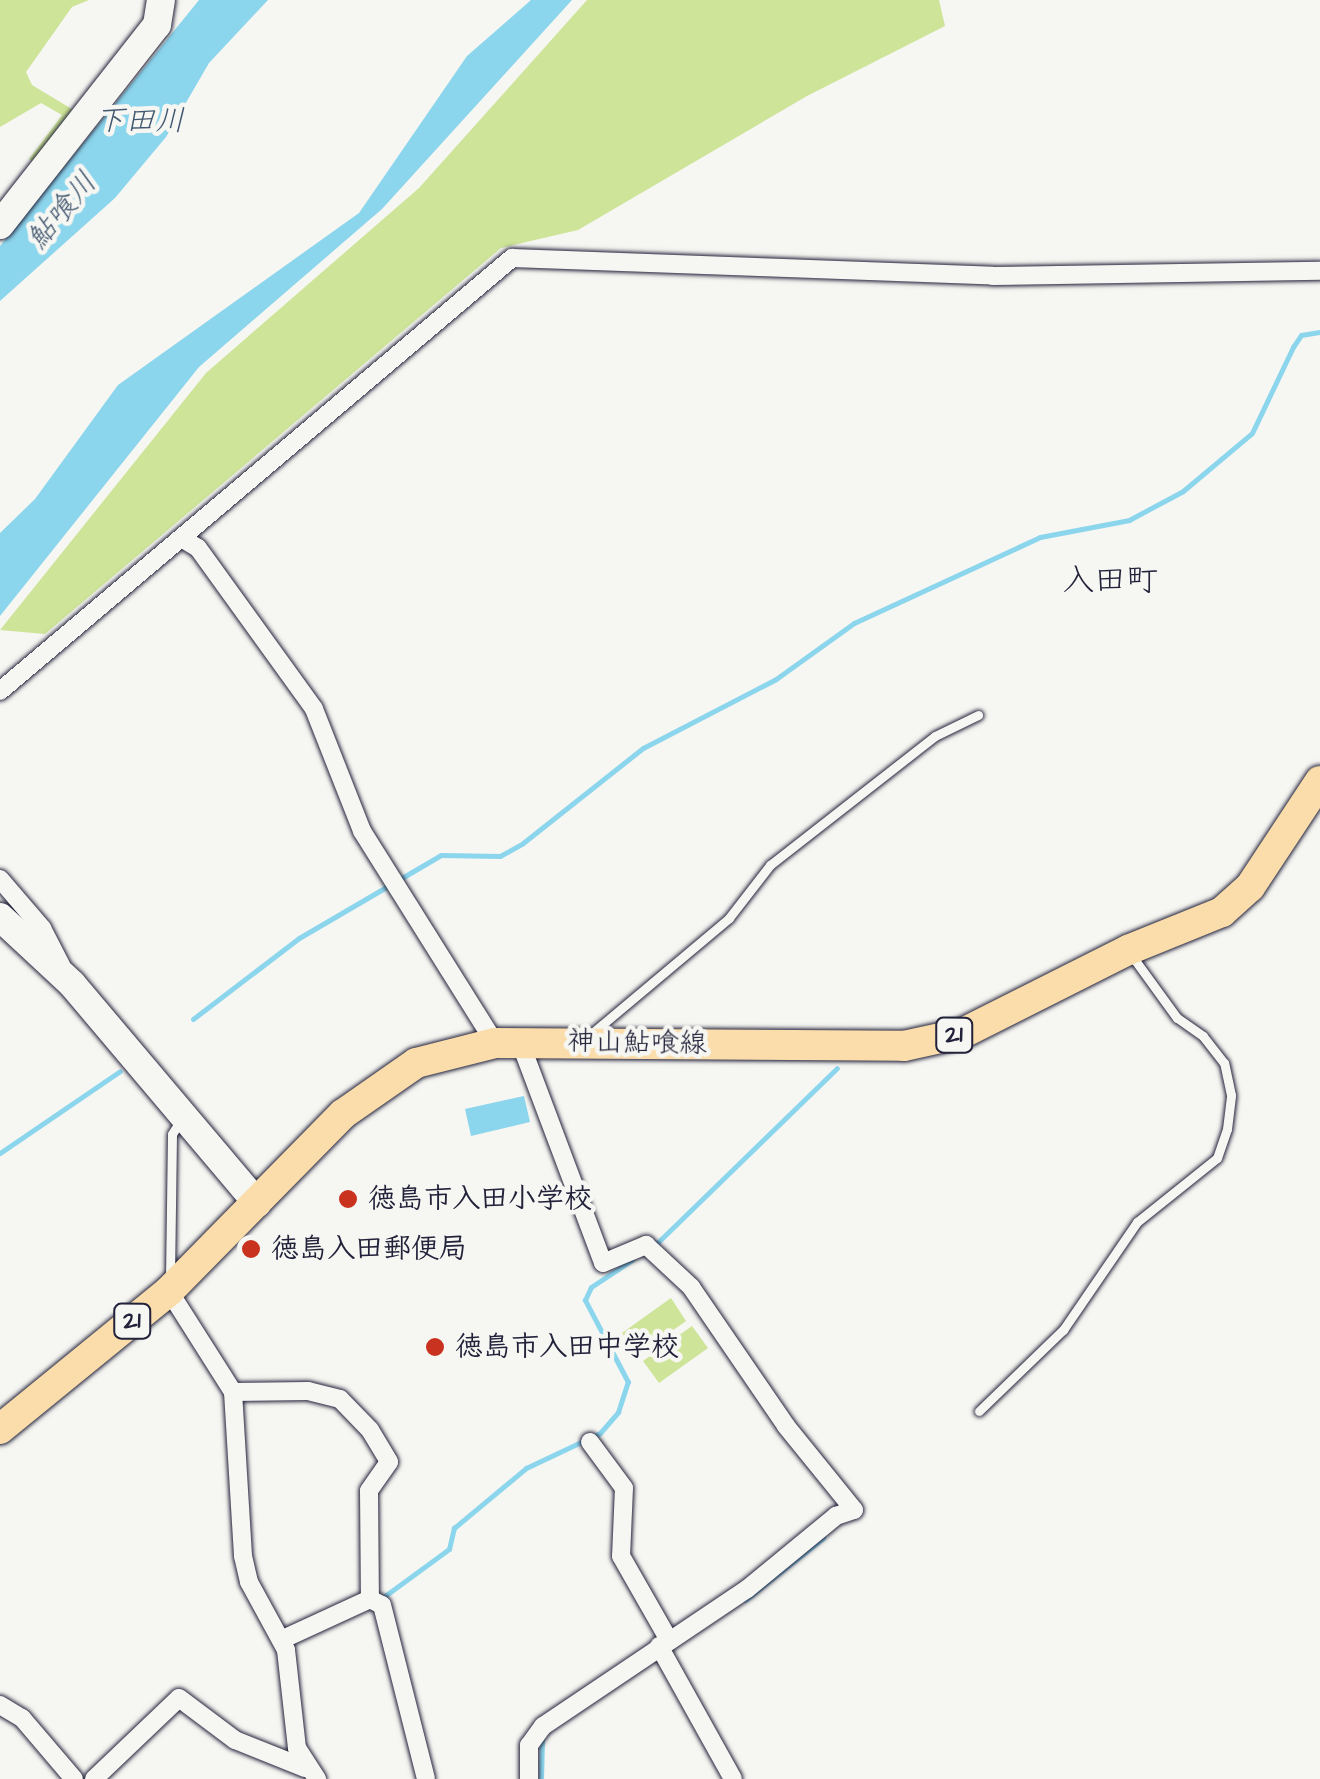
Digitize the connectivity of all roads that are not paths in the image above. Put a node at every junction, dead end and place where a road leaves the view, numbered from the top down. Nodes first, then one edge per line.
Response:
1 (161, 0) edge
2 (0, 225) edge
3 (1320, 272) edge
4 (183, 539) junction
5 (65, 634) junction
6 (0, 691) edge
7 (0, 706) edge
8 (978, 715) dead end
9 (1320, 781) edge
10 (0, 879) edge
11 (0, 917) edge
12 (1128, 950) junction
13 (71, 983) junction
14 (508, 1042) junction
15 (581, 1042) junction
16 (182, 1118) junction
17 (257, 1203) junction
18 (169, 1291) junction
19 (232, 1392) junction
20 (979, 1411) dead end
21 (0, 1429) edge
22 (590, 1442) dead end
23 (376, 1602) junction
24 (281, 1640) junction
25 (663, 1648) junction
26 (0, 1705) edge
27 (311, 1773) edge
28 (74, 1779) edge
29 (94, 1779) edge
30 (426, 1779) edge
31 (529, 1779) edge
32 (733, 1779) edge

1 - 2 street
3 - 4 street
4 - 5 street
4 - 14 street
5 - 6 street
5 - 7 street
8 - 15 lane
9 - 12 main road, 神山鮎喰線 / 21
10 - 13 street
11 - 13 street
12 - 15 main road, 神山鮎喰線 / 21
12 - 20 lane
13 - 16 street
14 - 15 main road, 神山鮎喰線 / 21
14 - 17 main road, 神山鮎喰線 / 21
14 - 25 street
16 - 17 street
16 - 18 lane
17 - 18 main road, 神山鮎喰線 / 21
18 - 19 street
18 - 21 main road, 神山鮎喰線 / 21
19 - 23 street
19 - 24 street
22 - 25 street
23 - 24 street
23 - 30 street
24 - 27 street
25 - 31 street
25 - 32 street
26 - 28 street
27 - 29 street

